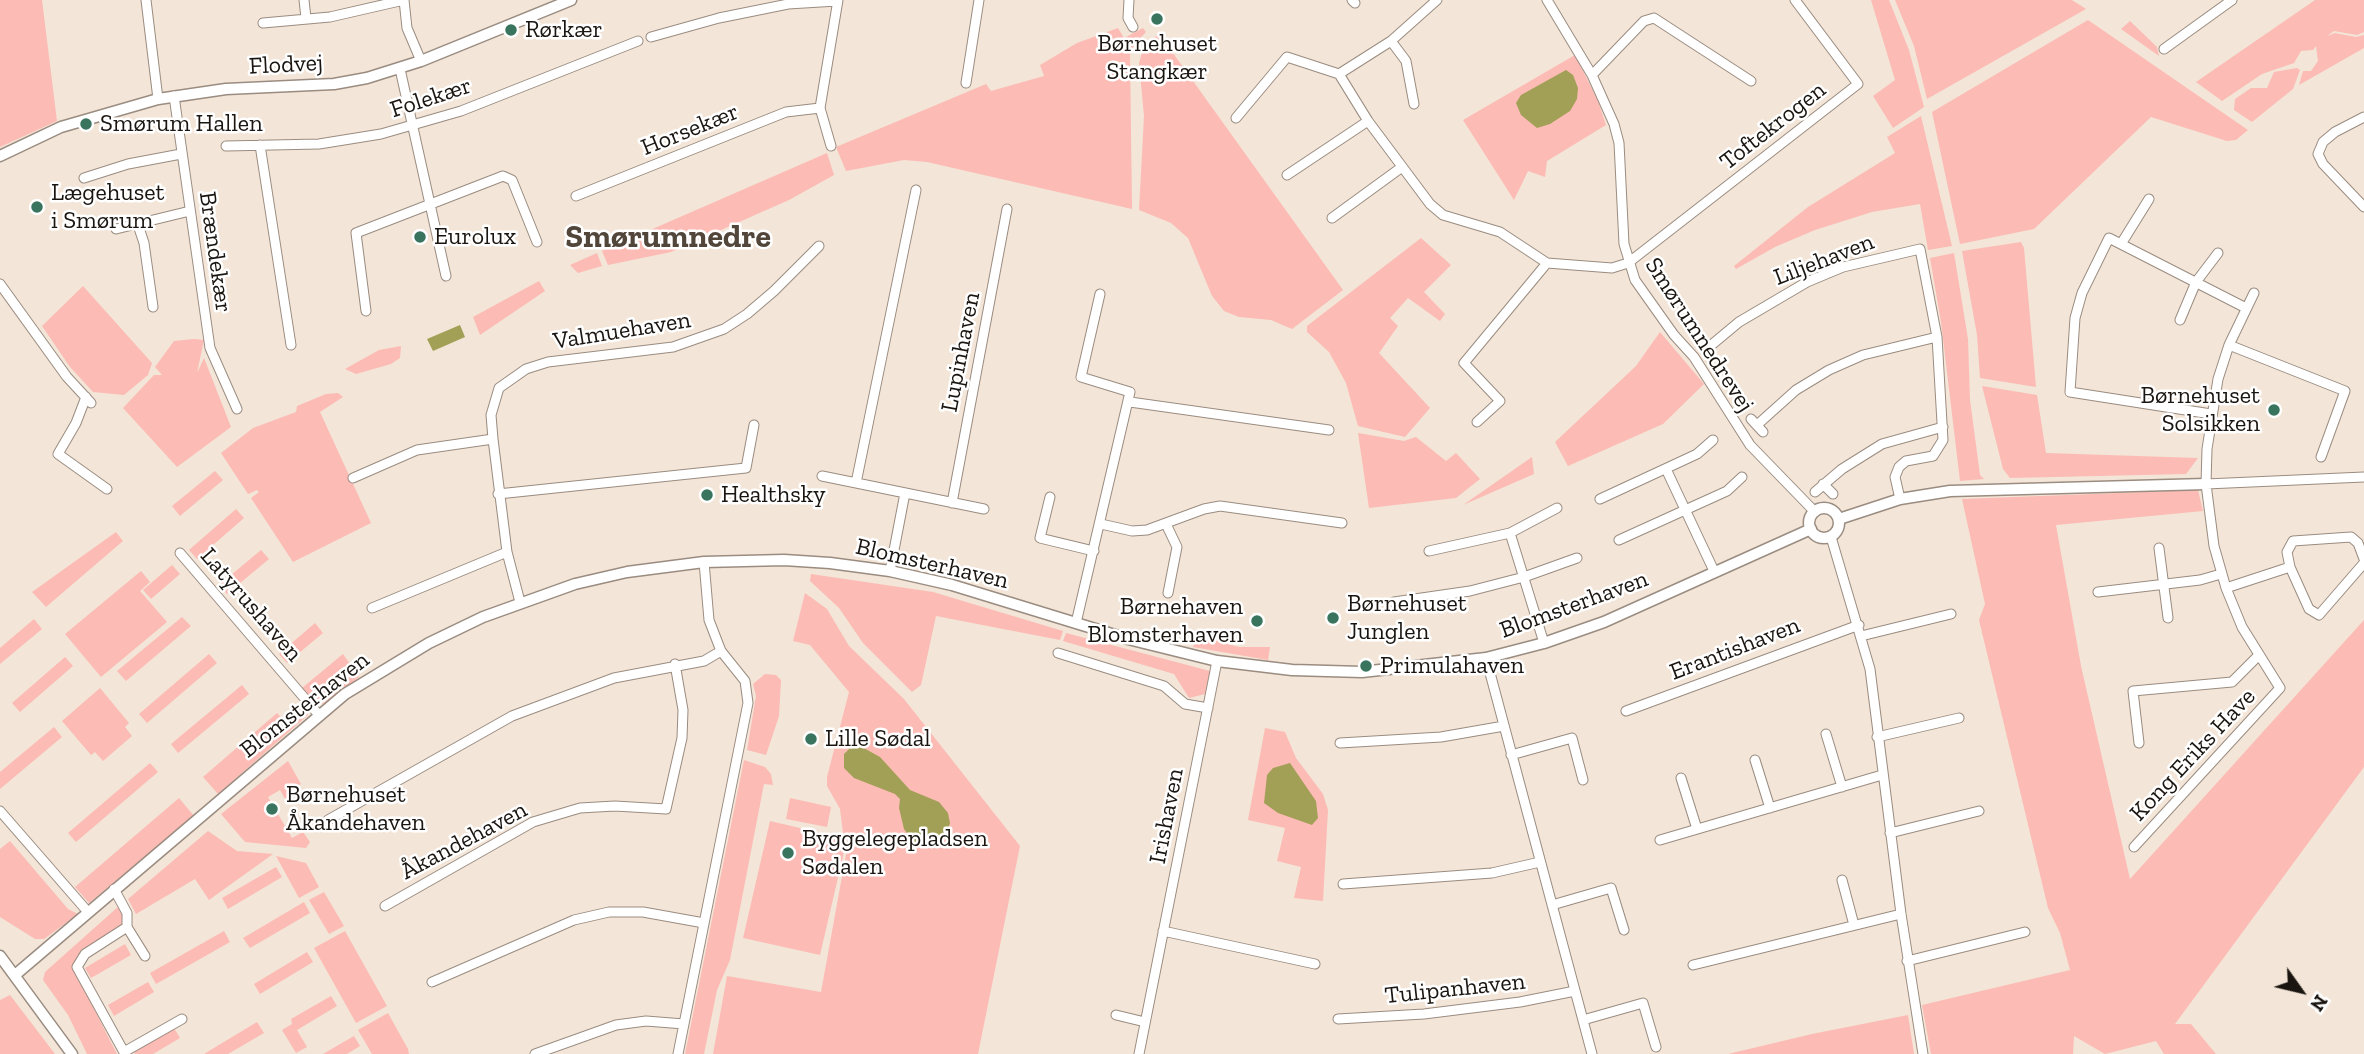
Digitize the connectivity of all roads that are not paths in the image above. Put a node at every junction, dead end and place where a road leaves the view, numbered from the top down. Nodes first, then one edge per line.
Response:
1 (146, 0) edge
2 (303, 0) edge
3 (404, 0) edge
4 (571, 0) edge
5 (979, 0) edge
6 (1129, 0) edge
7 (1437, 0) edge
8 (1547, 0) edge
9 (1795, 0) edge
10 (2232, 0) edge
11 (837, 1) edge
12 (306, 18) junction
13 (263, 23) dead end
14 (1133, 27) dead end
15 (652, 37) dead end
16 (638, 41) dead end
17 (1391, 41) junction
18 (2164, 49) dead end
19 (421, 61) junction
20 (400, 69) junction
21 (1339, 75) junction
22 (1592, 75) junction
23 (1751, 81) dead end
24 (967, 83) dead end
25 (173, 96) junction
26 (159, 99) junction
27 (1414, 104) dead end
28 (820, 108) junction
29 (2364, 117) edge
30 (1236, 118) dead end
31 (1368, 121) junction
32 (412, 126) junction
33 (260, 145) junction
34 (226, 146) dead end
35 (831, 146) dead end
36 (181, 154) junction
37 (0, 156) edge
38 (1402, 167) junction
39 (1287, 175) dead end
40 (84, 178) dead end
41 (916, 190) dead end
42 (576, 196) dead end
43 (2149, 200) dead end
44 (430, 204) junction
45 (2364, 207) edge
46 (1007, 209) dead end
47 (190, 211) junction
48 (1332, 218) dead end
49 (137, 222) junction
50 (116, 229) dead end
51 (537, 242) dead end
52 (2121, 244) junction
53 (819, 246) dead end
54 (2218, 253) dead end
55 (1546, 263) junction
56 (1628, 263) junction
57 (446, 276) dead end
58 (2196, 282) junction
59 (0, 285) edge
60 (2254, 293) dead end
61 (1100, 294) dead end
62 (153, 306) dead end
63 (2246, 308) junction
64 (366, 311) dead end
65 (2180, 320) dead end
66 (1937, 337) junction
67 (291, 345) dead end
68 (2229, 345) junction
69 (1709, 347) dead end
70 (1130, 402) junction
71 (237, 409) dead end
72 (2211, 414) junction
73 (1477, 422) dead end
74 (754, 425) dead end
75 (1757, 425) dead end
76 (1943, 426) junction
77 (1329, 430) dead end
78 (493, 439) junction
79 (1713, 440) dead end
80 (2320, 457) dead end
81 (1666, 469) junction
82 (822, 476) dead end
83 (1742, 477) dead end
84 (2364, 477) edge
85 (352, 478) dead end
86 (856, 483) junction
87 (1823, 484) junction
88 (2206, 484) junction
89 (107, 489) dead end
90 (1815, 492) dead end
91 (905, 493) junction
92 (498, 494) junction
93 (1833, 494) dead end
94 (1050, 497) dead end
95 (1600, 499) dead end
96 (1900, 499) junction
97 (952, 503) junction
98 (1557, 508) dead end
99 (984, 509) dead end
100 (1685, 510) junction
101 (1815, 512) junction
102 (1839, 519) junction
103 (1342, 523) dead end
104 (1101, 524) junction
105 (1166, 524) junction
106 (1811, 529) junction
107 (1510, 533) junction
108 (1830, 537) junction
109 (1619, 540) dead end
110 (2159, 548) dead end
111 (1094, 551) junction
112 (1429, 551) dead end
113 (507, 552) junction
114 (180, 553) dead end
115 (1577, 558) dead end
116 (2364, 561) edge
117 (704, 562) junction
118 (2290, 567) junction
119 (890, 571) junction
120 (1714, 572) junction
121 (2221, 574) junction
122 (1524, 578) junction
123 (2164, 584) junction
124 (2226, 588) junction
125 (2098, 592) dead end
126 (1168, 593) dead end
127 (1394, 602) dead end
128 (520, 603) junction
129 (372, 608) dead end
130 (1951, 614) dead end
131 (2168, 618) dead end
132 (1076, 623) junction
133 (1859, 625) junction
134 (1861, 636) junction
135 (1544, 643) junction
136 (721, 651) junction
137 (1058, 653) dead end
138 (2258, 656) junction
139 (1486, 658) junction
140 (1217, 661) junction
141 (675, 664) junction
142 (1208, 708) junction
143 (1626, 711) dead end
144 (319, 715) junction
145 (1959, 718) dead end
146 (1504, 726) junction
147 (1826, 734) dead end
148 (1877, 737) junction
149 (1340, 743) dead end
150 (2139, 743) dead end
151 (1511, 755) junction
152 (1755, 760) dead end
153 (1882, 775) junction
154 (1681, 778) dead end
155 (1583, 780) dead end
156 (1842, 787) junction
157 (1770, 808) junction
158 (0, 811) edge
159 (1979, 811) dead end
160 (327, 820) dead end
161 (1697, 829) junction
162 (1890, 833) junction
163 (1660, 840) dead end
164 (2134, 847) dead end
165 (1540, 862) junction
166 (1842, 880) dead end
167 (1343, 884) dead end
168 (114, 890) junction
169 (385, 905) dead end
170 (1552, 905) junction
171 (88, 912) junction
172 (1901, 914) junction
173 (704, 923) junction
174 (1854, 925) junction
175 (127, 927) junction
176 (1624, 930) dead end
177 (1163, 931) junction
178 (2025, 932) dead end
179 (0, 956) edge
180 (145, 956) dead end
181 (1908, 961) junction
182 (1315, 964) dead end
183 (1693, 965) dead end
184 (15, 975) junction
185 (432, 982) dead end
186 (1575, 991) junction
187 (1116, 1015) dead end
188 (182, 1019) dead end
189 (1338, 1019) dead end
190 (1583, 1020) junction
191 (1145, 1022) junction
192 (684, 1024) junction
193 (1656, 1047) dead end
194 (124, 1053) edge
195 (72, 1054) edge
196 (535, 1054) edge
197 (678, 1054) edge
198 (1139, 1054) edge
199 (1592, 1054) edge
200 (1923, 1054) edge

1 - 26 street
2 - 12 street
3 - 12 street
3 - 19 street
4 - 19 street, Flodvej
5 - 24 street
6 - 14 street
7 - 17 street
8 - 22 street, Smørumnedrevej
9 - 56 street, Toftekrogen
10 - 18 street
11 - 15 street
11 - 28 street
12 - 13 street
16 - 32 street, Folekær
17 - 21 street
17 - 27 street
19 - 20 street, Flodvej
20 - 25 street, Flodvej
20 - 32 street
21 - 30 street
21 - 31 street
22 - 23 street
22 - 56 street, Smørumnedrevej
25 - 26 street, Flodvej
25 - 36 street, Brændekær
26 - 37 street, Flodvej
28 - 35 street
28 - 42 street, Horsekær
29 - 45 street
31 - 38 street
31 - 39 street
32 - 33 street, Folekær
32 - 44 street
33 - 34 street, Folekær
33 - 67 street
36 - 40 street
36 - 47 street, Brændekær
38 - 48 street
38 - 55 street
41 - 86 street
43 - 52 street
44 - 51 street
44 - 57 street
44 - 64 street
46 - 97 street, Lupinhaven
47 - 49 street
47 - 71 street, Brændekær
49 - 50 street
49 - 62 street
52 - 58 street
52 - 72 street
53 - 78 street, Valmuehaven
54 - 58 street
55 - 56 street
55 - 73 street
56 - 101 street, Smørumnedrevej
58 - 63 street
58 - 65 street
59 - 89 street
60 - 63 street
61 - 70 street
63 - 68 street
66 - 69 street, Liljehaven
66 - 75 street
66 - 76 street, Liljehaven
68 - 72 street
68 - 80 street
70 - 77 street
70 - 104 street
72 - 88 street
74 - 92 street
76 - 87 street
76 - 96 street, Liljehaven
78 - 85 street
78 - 92 street, Valmuehaven
79 - 81 street
81 - 95 street
81 - 100 street
82 - 86 street
83 - 100 street
84 - 88 street
86 - 91 street
87 - 90 street
87 - 93 street
88 - 96 street
88 - 121 street
91 - 97 street
91 - 119 street
92 - 113 street, Valmuehaven
94 - 111 street
96 - 102 street
97 - 99 street
98 - 107 street
100 - 109 street
100 - 120 street
101 - 102 street
101 - 106 street
102 - 108 street
103 - 105 street
104 - 105 street
104 - 111 street
105 - 126 street
106 - 108 street
106 - 120 street, Blomsterhaven
107 - 112 street
107 - 122 street
108 - 133 street
110 - 123 street
111 - 132 street
113 - 128 street, Valmuehaven
113 - 129 street
114 - 144 street, Latyrushaven
115 - 122 street
116 - 118 street
116 - 118 street
117 - 119 street, Blomsterhaven
117 - 128 street, Blomsterhaven
117 - 136 street
118 - 124 street
119 - 132 street, Blomsterhaven
120 - 135 street, Blomsterhaven
121 - 123 street
121 - 124 street
122 - 127 street
122 - 135 street
123 - 125 street
123 - 131 street
124 - 138 street
128 - 144 street, Blomsterhaven
130 - 134 street
132 - 140 street, Blomsterhaven
133 - 134 street
133 - 143 street, Erantishaven
134 - 148 street
135 - 139 street, Blomsterhaven
136 - 141 street
136 - 173 street
137 - 142 street
138 - 150 street, Kong Eriks Have
138 - 164 street, Kong Eriks Have
139 - 140 street, Blomsterhaven
139 - 146 street
140 - 142 street, Irishaven
141 - 160 street
141 - 169 street, Åkandehaven
142 - 177 street, Irishaven
144 - 168 street, Blomsterhaven
145 - 148 street
146 - 149 street
146 - 151 street
147 - 156 street
148 - 153 street
151 - 155 street
151 - 165 street
152 - 157 street
153 - 156 street
153 - 162 street
154 - 161 street
156 - 157 street
157 - 161 street
158 - 171 street
159 - 162 street
161 - 163 street
162 - 172 street
165 - 167 street
165 - 170 street
166 - 174 street
168 - 171 street, Blomsterhaven
168 - 175 street
170 - 176 street
170 - 186 street
171 - 184 street, Blomsterhaven
172 - 174 street
172 - 181 street
173 - 185 street
173 - 192 street
174 - 183 street
175 - 180 street
175 - 194 street
177 - 182 street
177 - 191 street, Irishaven
178 - 181 street
179 - 184 street
181 - 200 street
184 - 195 street
186 - 189 street, Tulipanhaven
186 - 190 street
187 - 191 street
188 - 194 street
190 - 193 street
190 - 199 street
191 - 198 street, Irishaven
192 - 196 street
192 - 197 street

